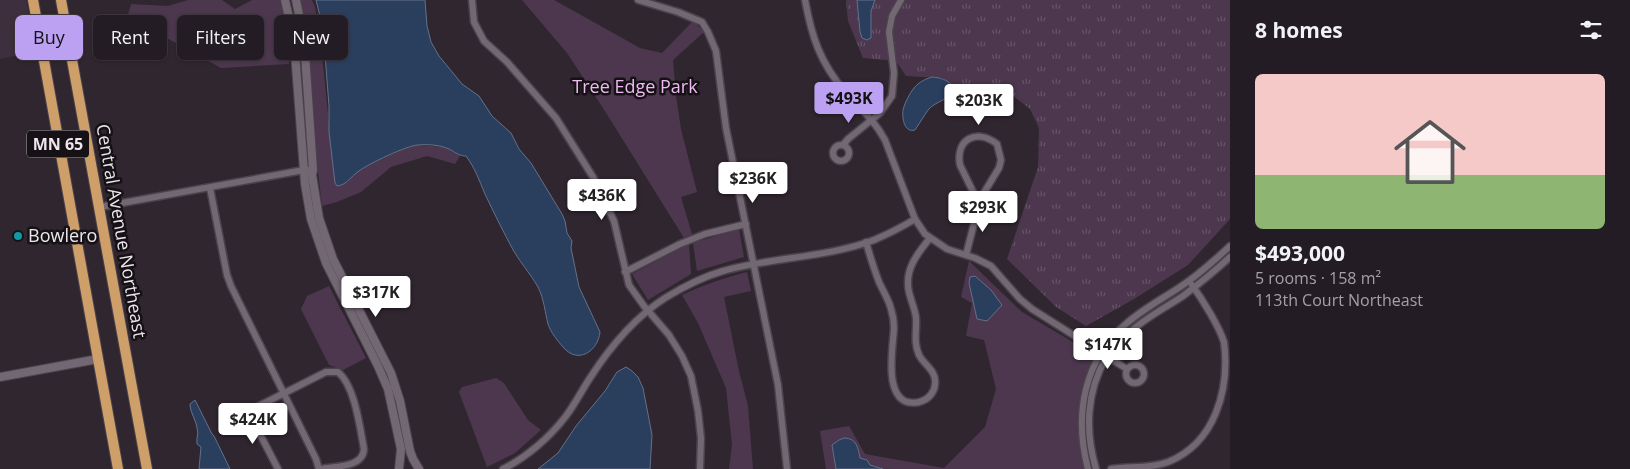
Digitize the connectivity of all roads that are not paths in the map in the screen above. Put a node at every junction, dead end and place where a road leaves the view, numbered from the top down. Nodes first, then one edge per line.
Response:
1 (32, 0) edge
2 (61, 0) edge
3 (285, 0) edge
4 (296, 0) edge
5 (472, 0) edge
6 (638, 0) edge
7 (805, 0) edge
8 (901, 0) edge
9 (872, 119) junction
10 (843, 145) dead end
11 (304, 170) junction
12 (313, 170) junction
13 (210, 188) junction
14 (980, 204) junction
15 (100, 207) junction
16 (915, 220) junction
17 (746, 224) junction
18 (930, 238) junction
19 (866, 242) junction
20 (1230, 246) edge
21 (966, 255) junction
22 (1230, 257) edge
23 (754, 264) junction
24 (625, 272) junction
25 (1188, 281) junction
26 (1194, 288) junction
27 (647, 310) junction
28 (1103, 355) junction
29 (98, 359) junction
30 (1127, 369) dead end
31 (0, 377) edge
32 (284, 393) junction
33 (248, 411) junction
34 (227, 422) dead end
35 (118, 469) edge
36 (147, 469) edge
37 (278, 469) edge
38 (320, 469) edge
39 (399, 469) edge
40 (419, 469) edge
41 (503, 469) edge
42 (700, 469) edge
43 (787, 469) edge
44 (1088, 469) edge
45 (1096, 469) edge
46 (1112, 469) edge

1 - 29 highway, MN 65
2 - 15 highway, Central Avenue Northeast / MN 65
3 - 11 street
4 - 12 street
5 - 24 street
6 - 17 street
7 - 9 street
8 - 9 street
9 - 10 street
9 - 16 street
11 - 12 street
11 - 13 street
11 - 39 street
12 - 40 street
13 - 15 street
13 - 32 street
14 - 14 street
14 - 21 street
15 - 36 highway, Central Avenue Northeast / MN 65
16 - 18 street
16 - 19 street
17 - 23 street
17 - 24 street
18 - 19 street
18 - 21 street
19 - 23 street
20 - 25 street
21 - 28 street
22 - 26 street
23 - 27 street
23 - 43 street
24 - 27 street
25 - 26 street
25 - 28 street
26 - 28 street
26 - 46 street
27 - 41 street
27 - 42 street
28 - 30 street
28 - 44 street
28 - 45 street
29 - 31 street
29 - 35 highway, MN 65
32 - 33 street
32 - 38 street
32 - 38 street
33 - 34 street
33 - 37 street

